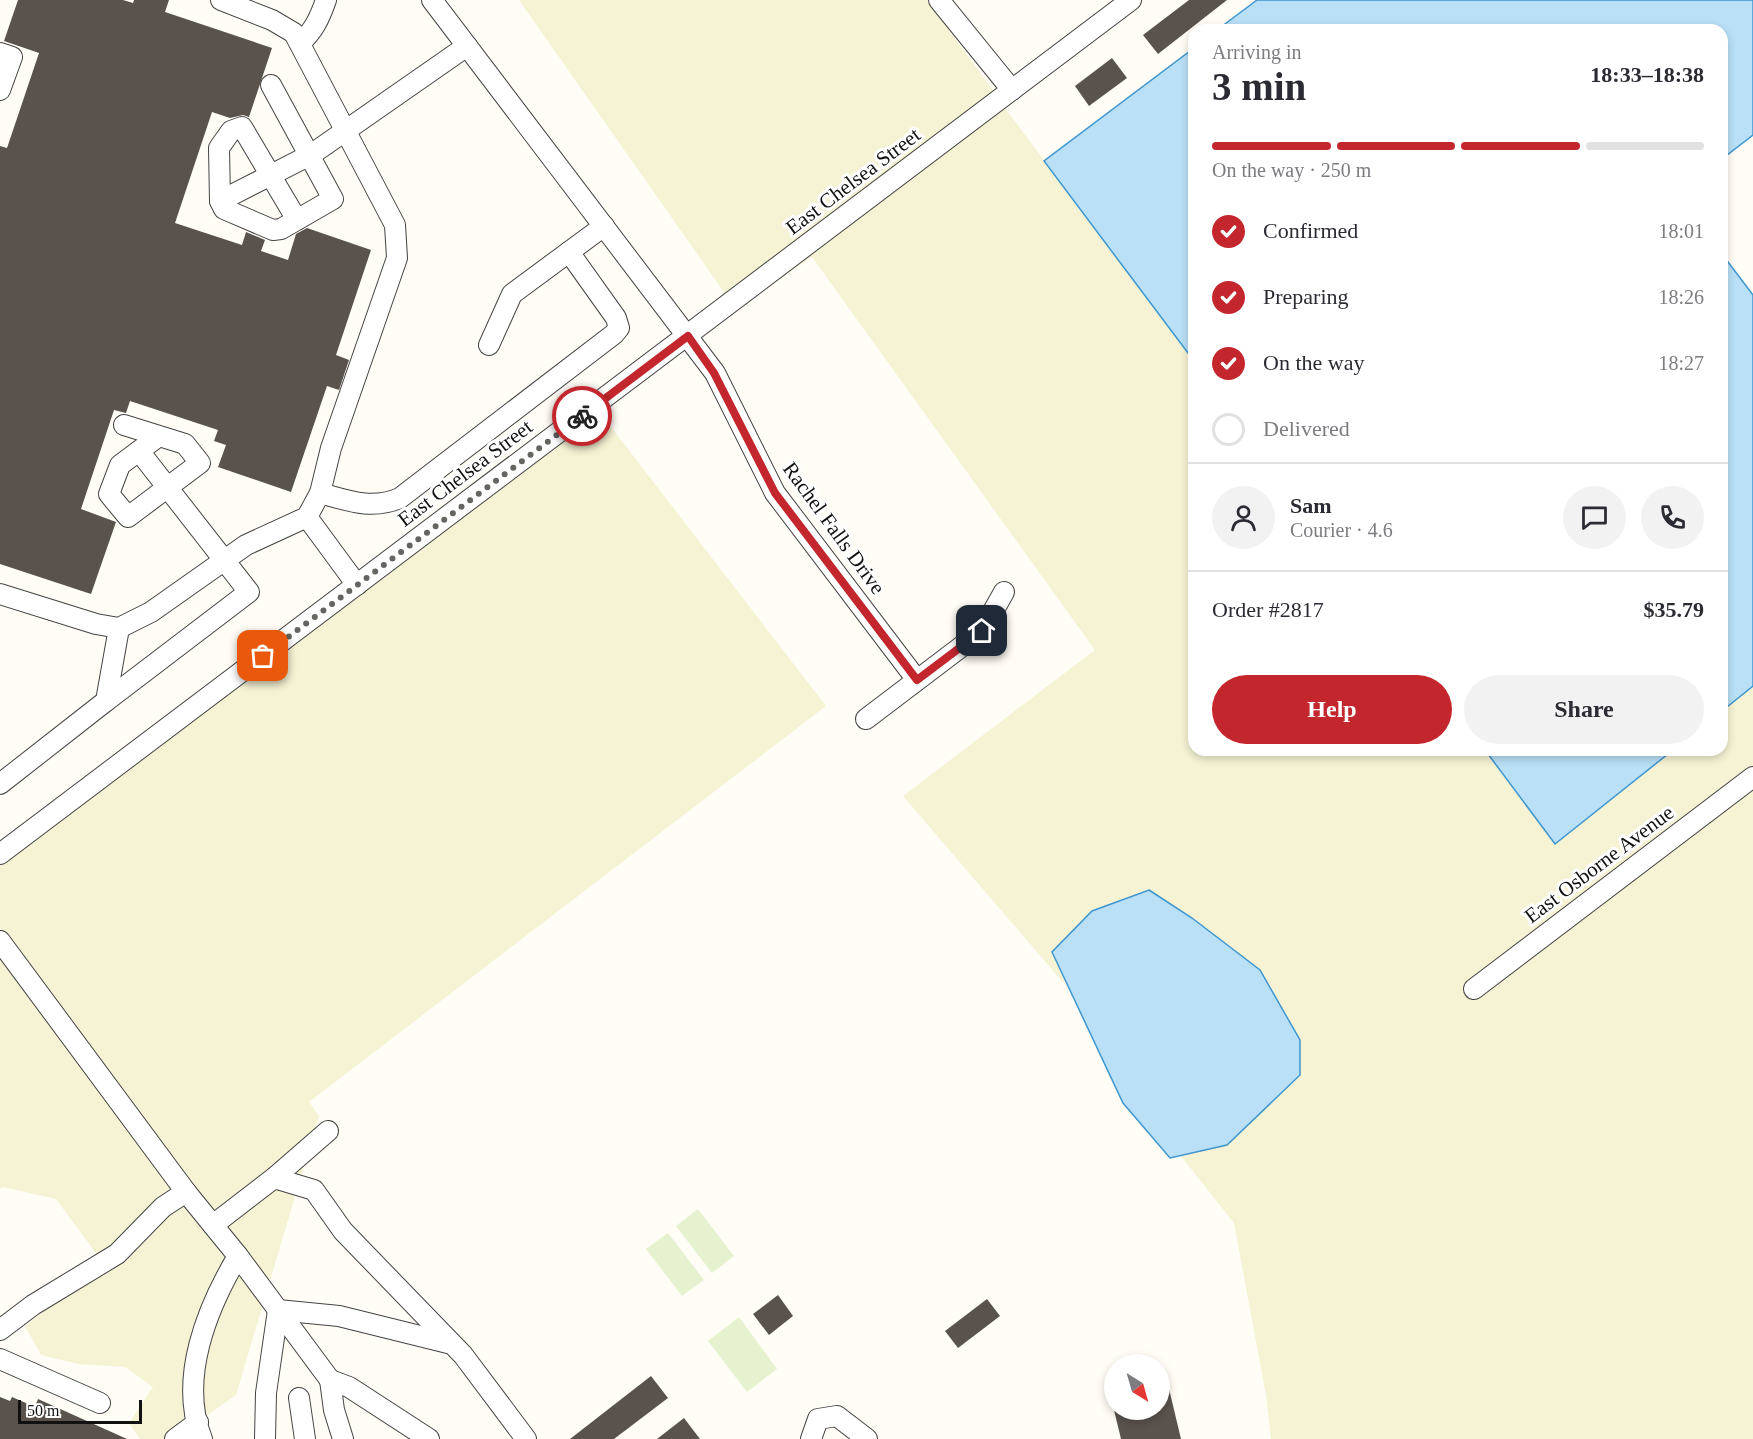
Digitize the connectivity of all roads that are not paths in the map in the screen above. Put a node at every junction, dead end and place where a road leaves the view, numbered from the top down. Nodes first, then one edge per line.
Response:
1 (221, 0) edge
2 (326, 0) edge
3 (432, 0) edge
4 (939, 0) edge
5 (1131, 0) edge
6 (300, 43) junction
7 (467, 46) junction
8 (0, 53) edge
9 (271, 85) dead end
10 (0, 90) edge
11 (1012, 90) junction
12 (346, 132) junction
13 (309, 156) junction
14 (272, 174) junction
15 (220, 201) junction
16 (297, 220) junction
17 (604, 225) junction
18 (569, 252) junction
19 (688, 336) junction
20 (489, 345) dead end
21 (124, 425) dead end
22 (159, 436) junction
23 (139, 451) junction
24 (168, 487) junction
25 (320, 493) junction
26 (308, 517) junction
27 (225, 560) junction
28 (357, 585) junction
29 (1004, 592) dead end
30 (0, 594) edge
31 (119, 628) junction
32 (917, 680) junction
33 (106, 701) junction
34 (866, 719) dead end
35 (1753, 777) edge
36 (0, 784) edge
37 (0, 854) edge
38 (0, 940) edge
39 (1474, 989) dead end
40 (327, 1131) dead end
41 (274, 1178) junction
42 (186, 1192) junction
43 (213, 1225) junction
44 (238, 1256) junction
45 (278, 1310) junction
46 (0, 1330) edge
47 (450, 1344) junction
48 (0, 1359) edge
49 (330, 1380) junction
50 (299, 1398) dead end
51 (100, 1403) dead end
52 (200, 1430) edge
53 (175, 1439) edge
54 (266, 1439) edge
55 (305, 1439) edge
56 (343, 1439) edge
57 (429, 1439) edge
58 (526, 1439) edge
59 (811, 1439) edge
60 (867, 1439) edge

1 - 6 street
2 - 6 street
3 - 7 street, Rachel Falls Drive
4 - 11 street
5 - 11 street, East Chelsea Street
6 - 12 street
7 - 12 street
7 - 17 street, Rachel Falls Drive
8 - 10 street
9 - 13 street
11 - 19 street, East Chelsea Street
12 - 13 street
12 - 25 street
13 - 14 street
13 - 16 street
14 - 15 street
14 - 15 street
14 - 16 street
15 - 16 street
17 - 18 street
17 - 19 street, Rachel Falls Drive
18 - 20 street
18 - 25 street
19 - 28 street, East Chelsea Street
19 - 32 street, Rachel Falls Drive
21 - 22 street
22 - 23 street
22 - 24 street
23 - 24 street
23 - 24 street
24 - 27 street
25 - 26 street
26 - 27 street
26 - 28 street
27 - 31 street
27 - 33 street
28 - 37 street, East Chelsea Street
29 - 32 street
30 - 31 street
31 - 33 street
32 - 34 street
33 - 36 street
35 - 39 street, East Osborne Avenue
38 - 42 street
40 - 41 street
41 - 43 street
41 - 47 street
42 - 43 street
42 - 46 street
43 - 44 street
44 - 45 street
44 - 52 street
45 - 47 street
45 - 49 street
45 - 54 street
47 - 58 street
48 - 51 street
49 - 56 street
49 - 57 street
50 - 55 street
52 - 53 street
59 - 60 street

